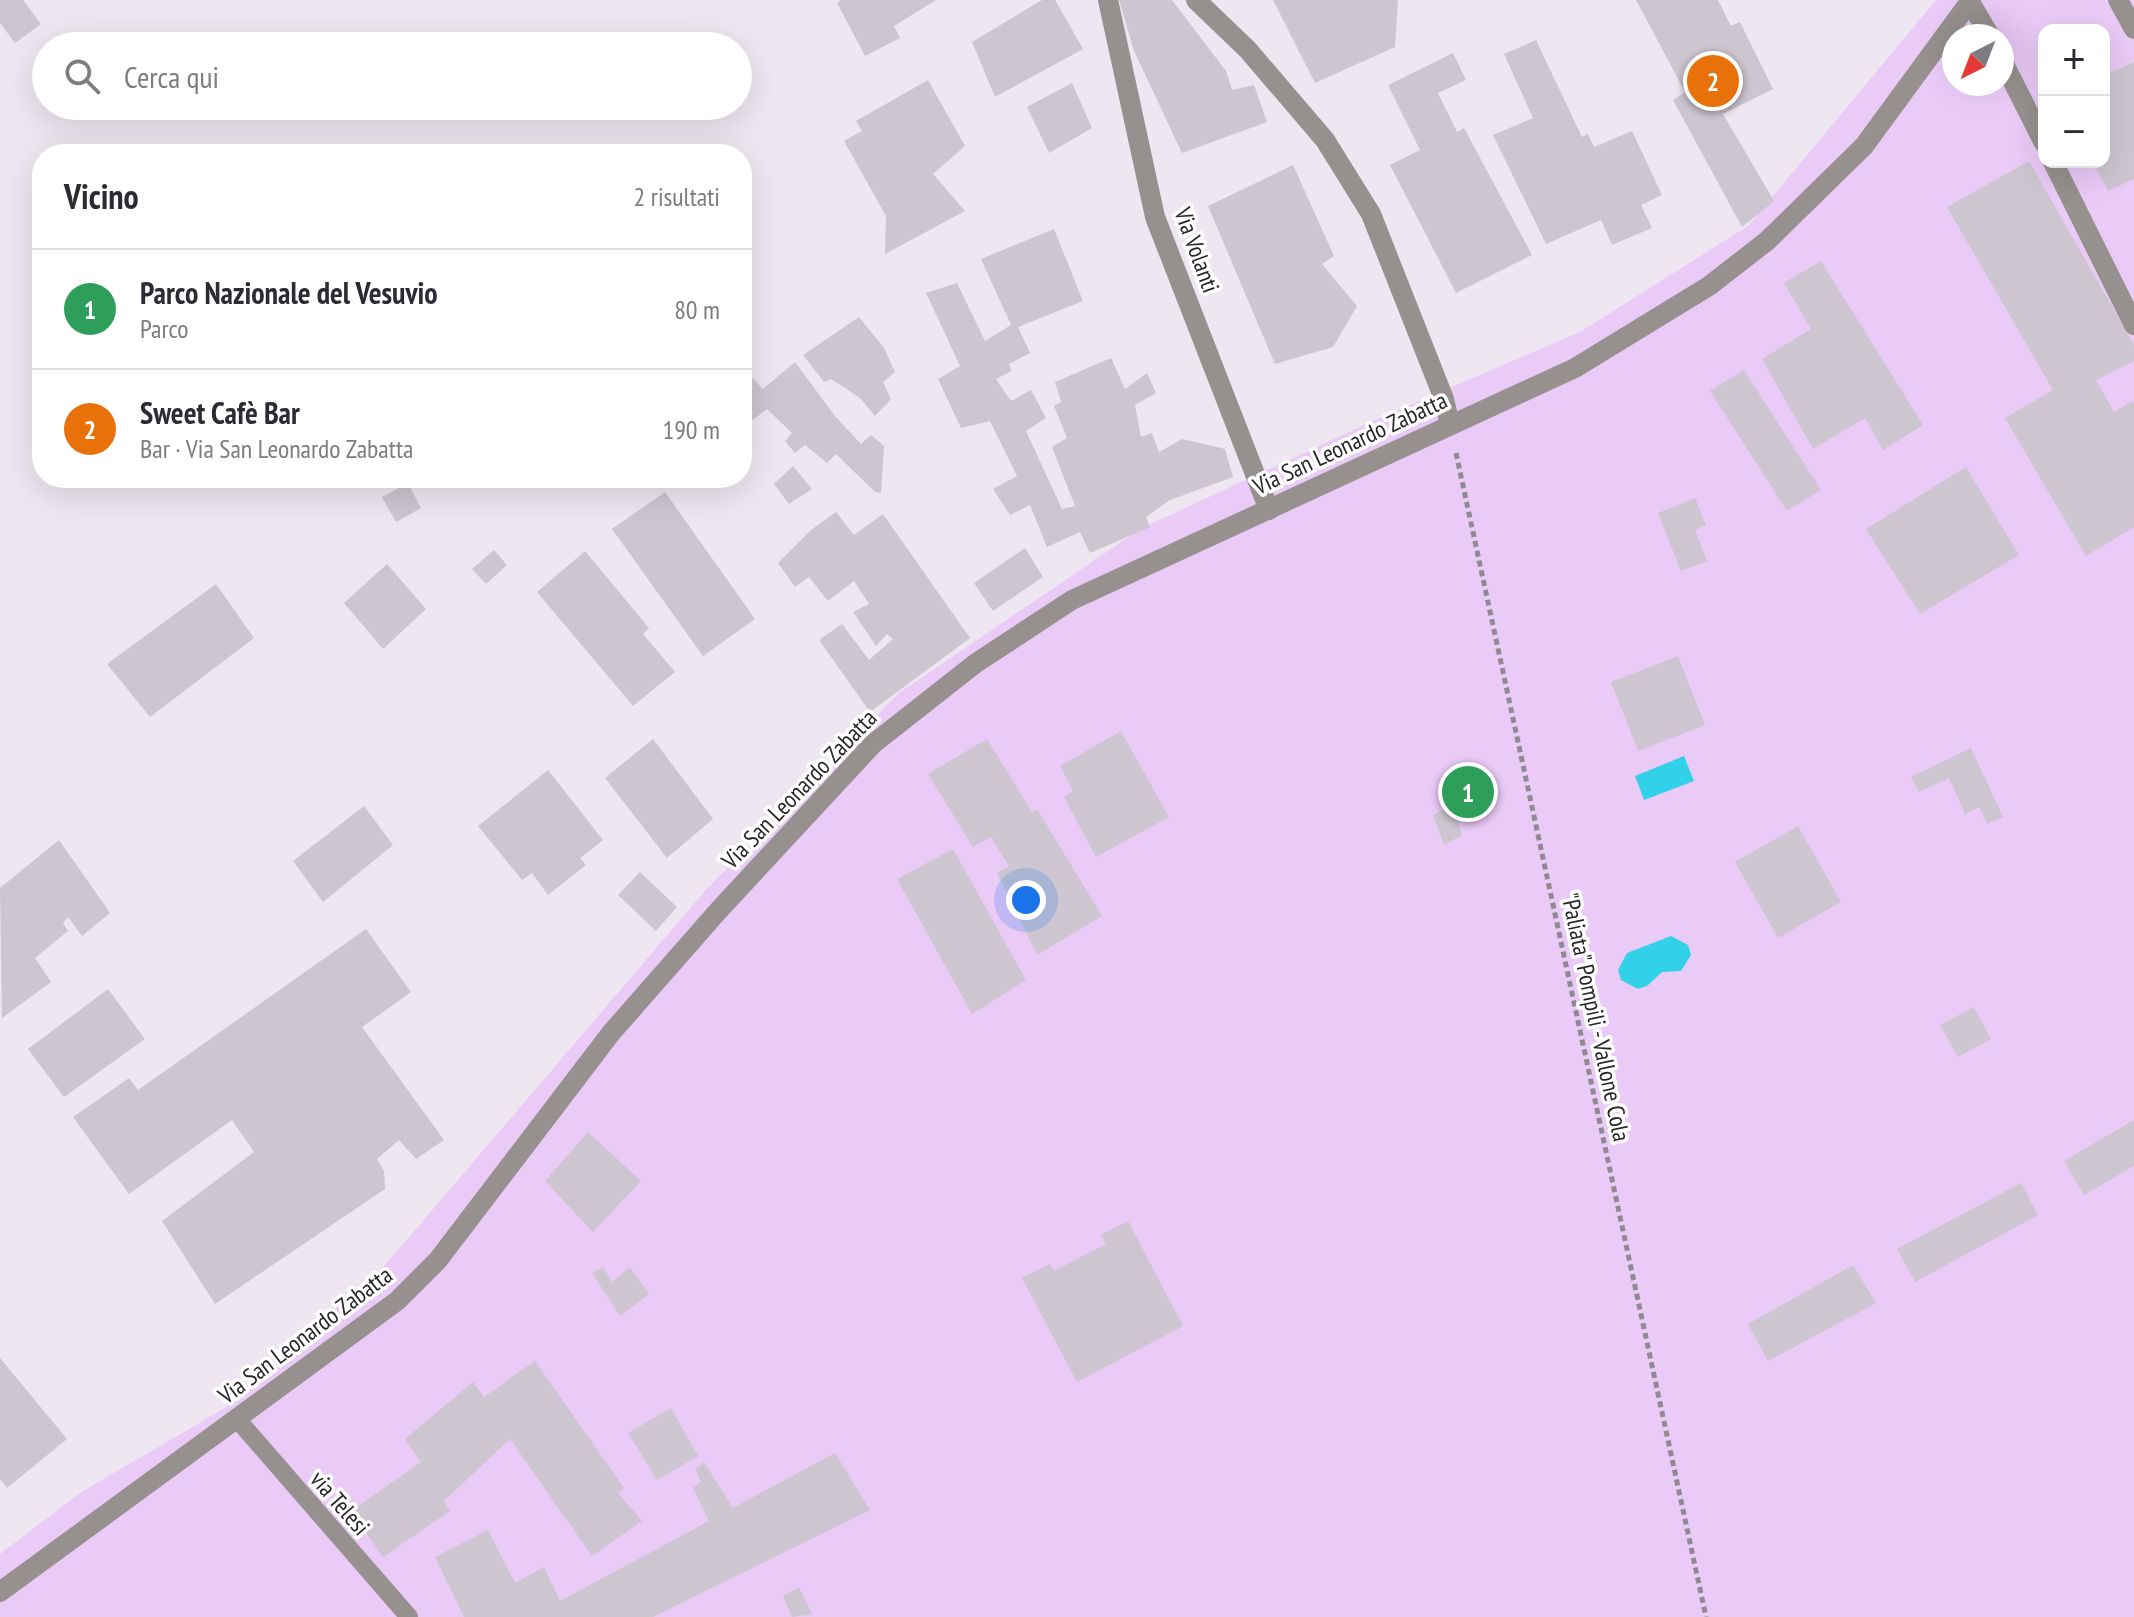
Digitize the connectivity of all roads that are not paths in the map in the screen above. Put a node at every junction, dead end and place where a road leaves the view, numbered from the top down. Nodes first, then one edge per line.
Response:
1 (1108, 0) edge
2 (1196, 0) edge
3 (2118, 0) edge
4 (1970, 1) edge
5 (1983, 24) edge
6 (2134, 29) edge
7 (2014, 84) edge
8 (2038, 131) edge
9 (2056, 168) edge
10 (2134, 325) edge
11 (1450, 425) junction
12 (1269, 510) junction
13 (237, 1419) junction
14 (0, 1592) edge
15 (409, 1617) edge

1 - 12 street, Via Volanti
2 - 11 street
3 - 6 street
4 - 5 street
4 - 11 street, Via San Leonardo Zabatta
7 - 8 street
9 - 10 street
11 - 12 street, Via San Leonardo Zabatta
12 - 13 street, Via San Leonardo Zabatta
13 - 14 street, Via San Leonardo Zabatta
13 - 15 lane, via Telesi

